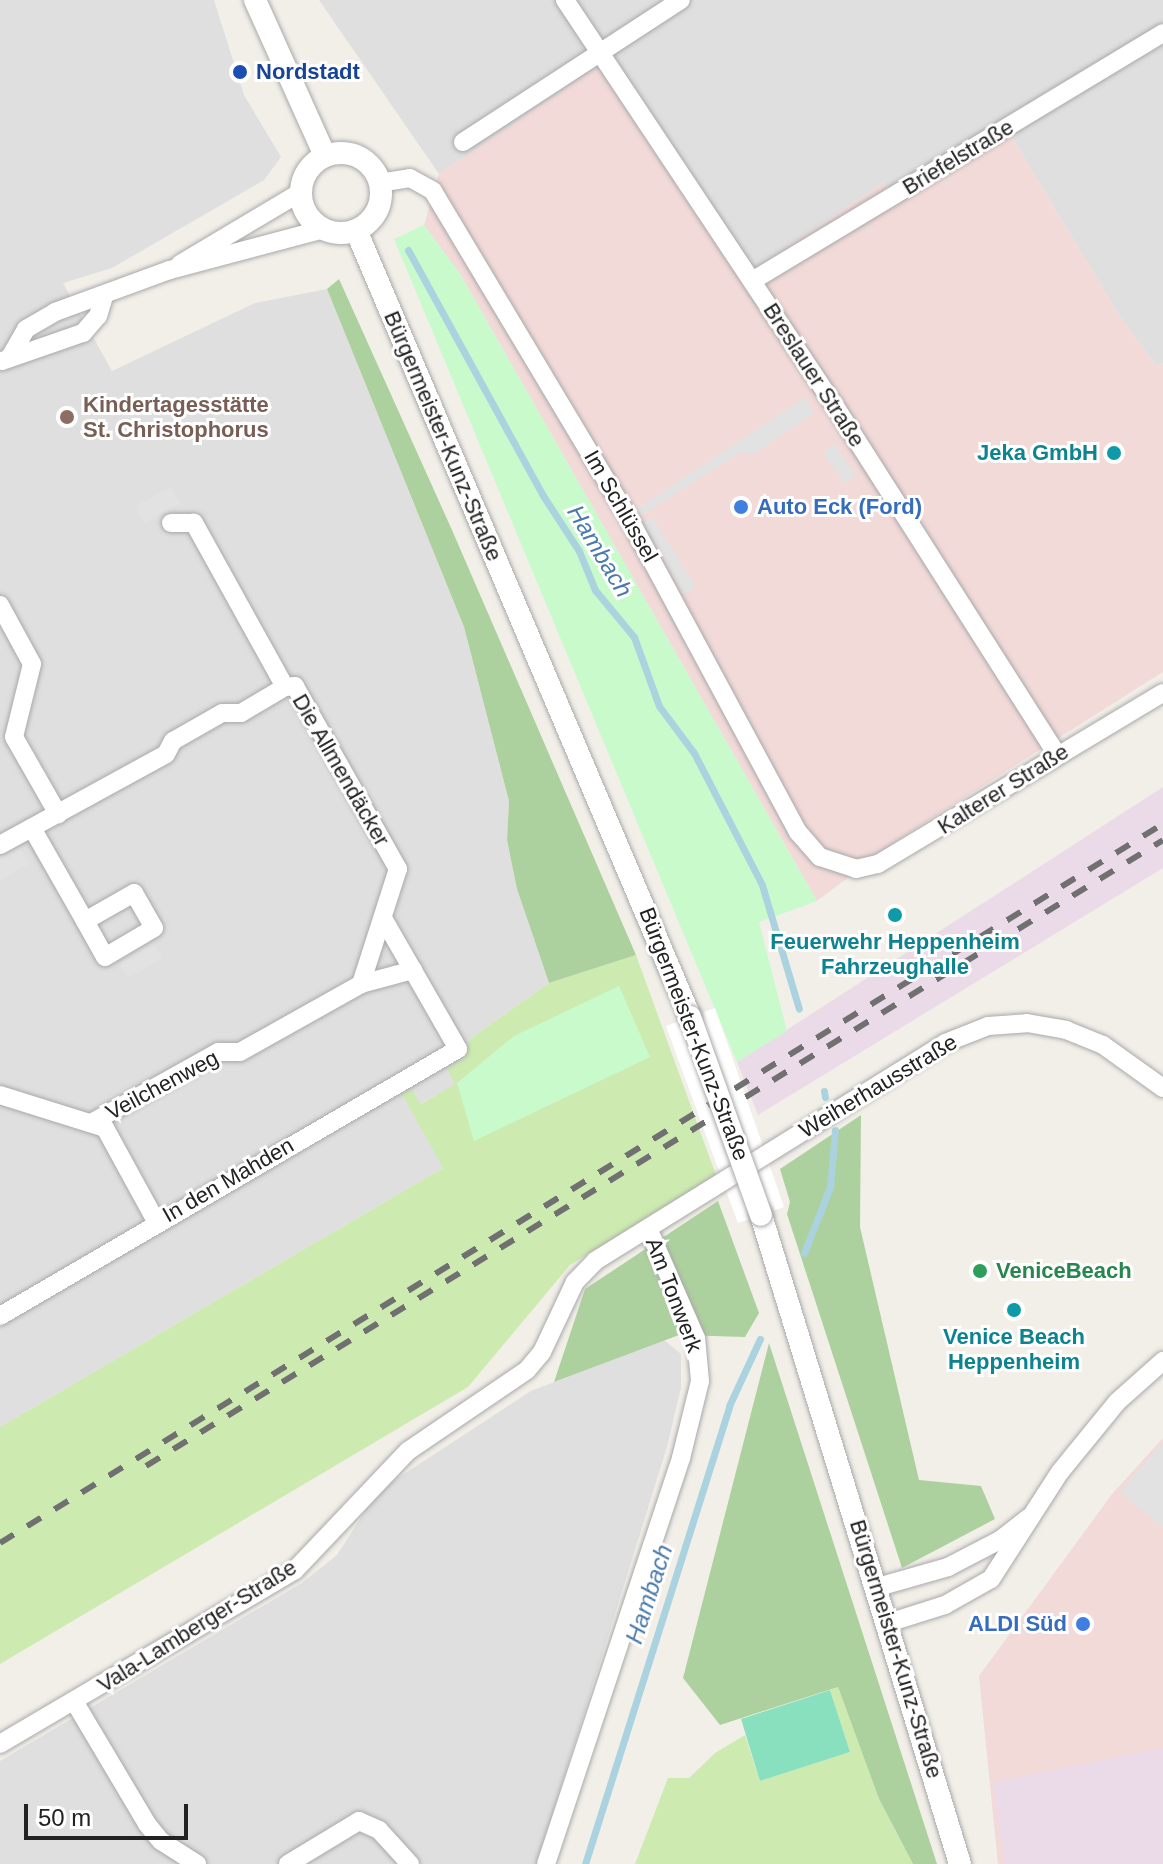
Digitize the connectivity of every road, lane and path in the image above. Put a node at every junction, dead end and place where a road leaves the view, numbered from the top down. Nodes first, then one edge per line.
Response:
1 (255, 0) edge
2 (565, 0) edge
3 (681, 0) edge
4 (1163, 33) edge
5 (599, 53) junction
6 (463, 142) dead end
7 (325, 156) junction
8 (379, 183) junction
9 (301, 192) junction
10 (324, 229) junction
11 (356, 230) junction
12 (170, 270) junction
13 (752, 281) junction
14 (104, 296) junction
15 (5, 360) edge
16 (171, 523) dead end
17 (0, 605) edge
18 (285, 687) junction
19 (1163, 693) edge
20 (1057, 754) junction
21 (58, 814) junction
22 (32, 828) junction
23 (0, 845) edge
24 (838, 866) joint
25 (383, 918) junction
26 (85, 921) dead end
27 (413, 970) junction
28 (361, 984) junction
29 (1163, 1088) edge
30 (0, 1095) edge
31 (91, 1123) junction
32 (156, 1221) junction
33 (648, 1228) junction
34 (0, 1316) edge
35 (1163, 1361) edge
36 (376, 1483) joint
37 (1033, 1513) junction
38 (878, 1587) junction
39 (888, 1623) junction
40 (74, 1701) junction
41 (0, 1744) edge
42 (197, 1864) edge
43 (288, 1864) edge
44 (410, 1864) edge
45 (546, 1864) edge
46 (960, 1864) edge

1 - 7 street
2 - 5 street, Breslauer Straße
3 - 5 street
4 - 13 street, Briefelstraße
5 - 6 street
5 - 13 street, Breslauer Straße
7 - 8 street
7 - 9 street
8 - 11 street
8 - 24 street, Im Schlüssel
9 - 10 street
9 - 12 street
10 - 11 street
10 - 12 street
11 - 38 street, Bürgermeister-Kunz-Straße, bridge
12 - 14 street
13 - 20 street, Breslauer Straße
14 - 15 street
14 - 15 street
16 - 18 street, Die Allmendäcker
17 - 21 street
18 - 21 street
18 - 25 street, Die Allmendäcker
19 - 20 street, Kalterer Straße
20 - 24 street, Kalterer Straße
21 - 22 street
22 - 23 street
22 - 26 street
25 - 27 street
25 - 28 street
27 - 28 street, Veilchenweg
27 - 32 street, In den Mahden
28 - 31 street, Veilchenweg
29 - 33 street, Weiherhausstraße
30 - 31 street, Veilchenweg
31 - 32 street, Veilchenweg
32 - 34 street, In den Mahden
33 - 36 street, Am Tonwerk
33 - 45 street, Am Tonwerk
35 - 37 street
36 - 40 street, Vala-Lamberger-Straße
37 - 38 street
37 - 39 street
38 - 39 street, Bürgermeister-Kunz-Straße
39 - 46 street, Bürgermeister-Kunz-Straße
40 - 41 street, Vala-Lamberger-Straße
40 - 42 street
43 - 44 street

